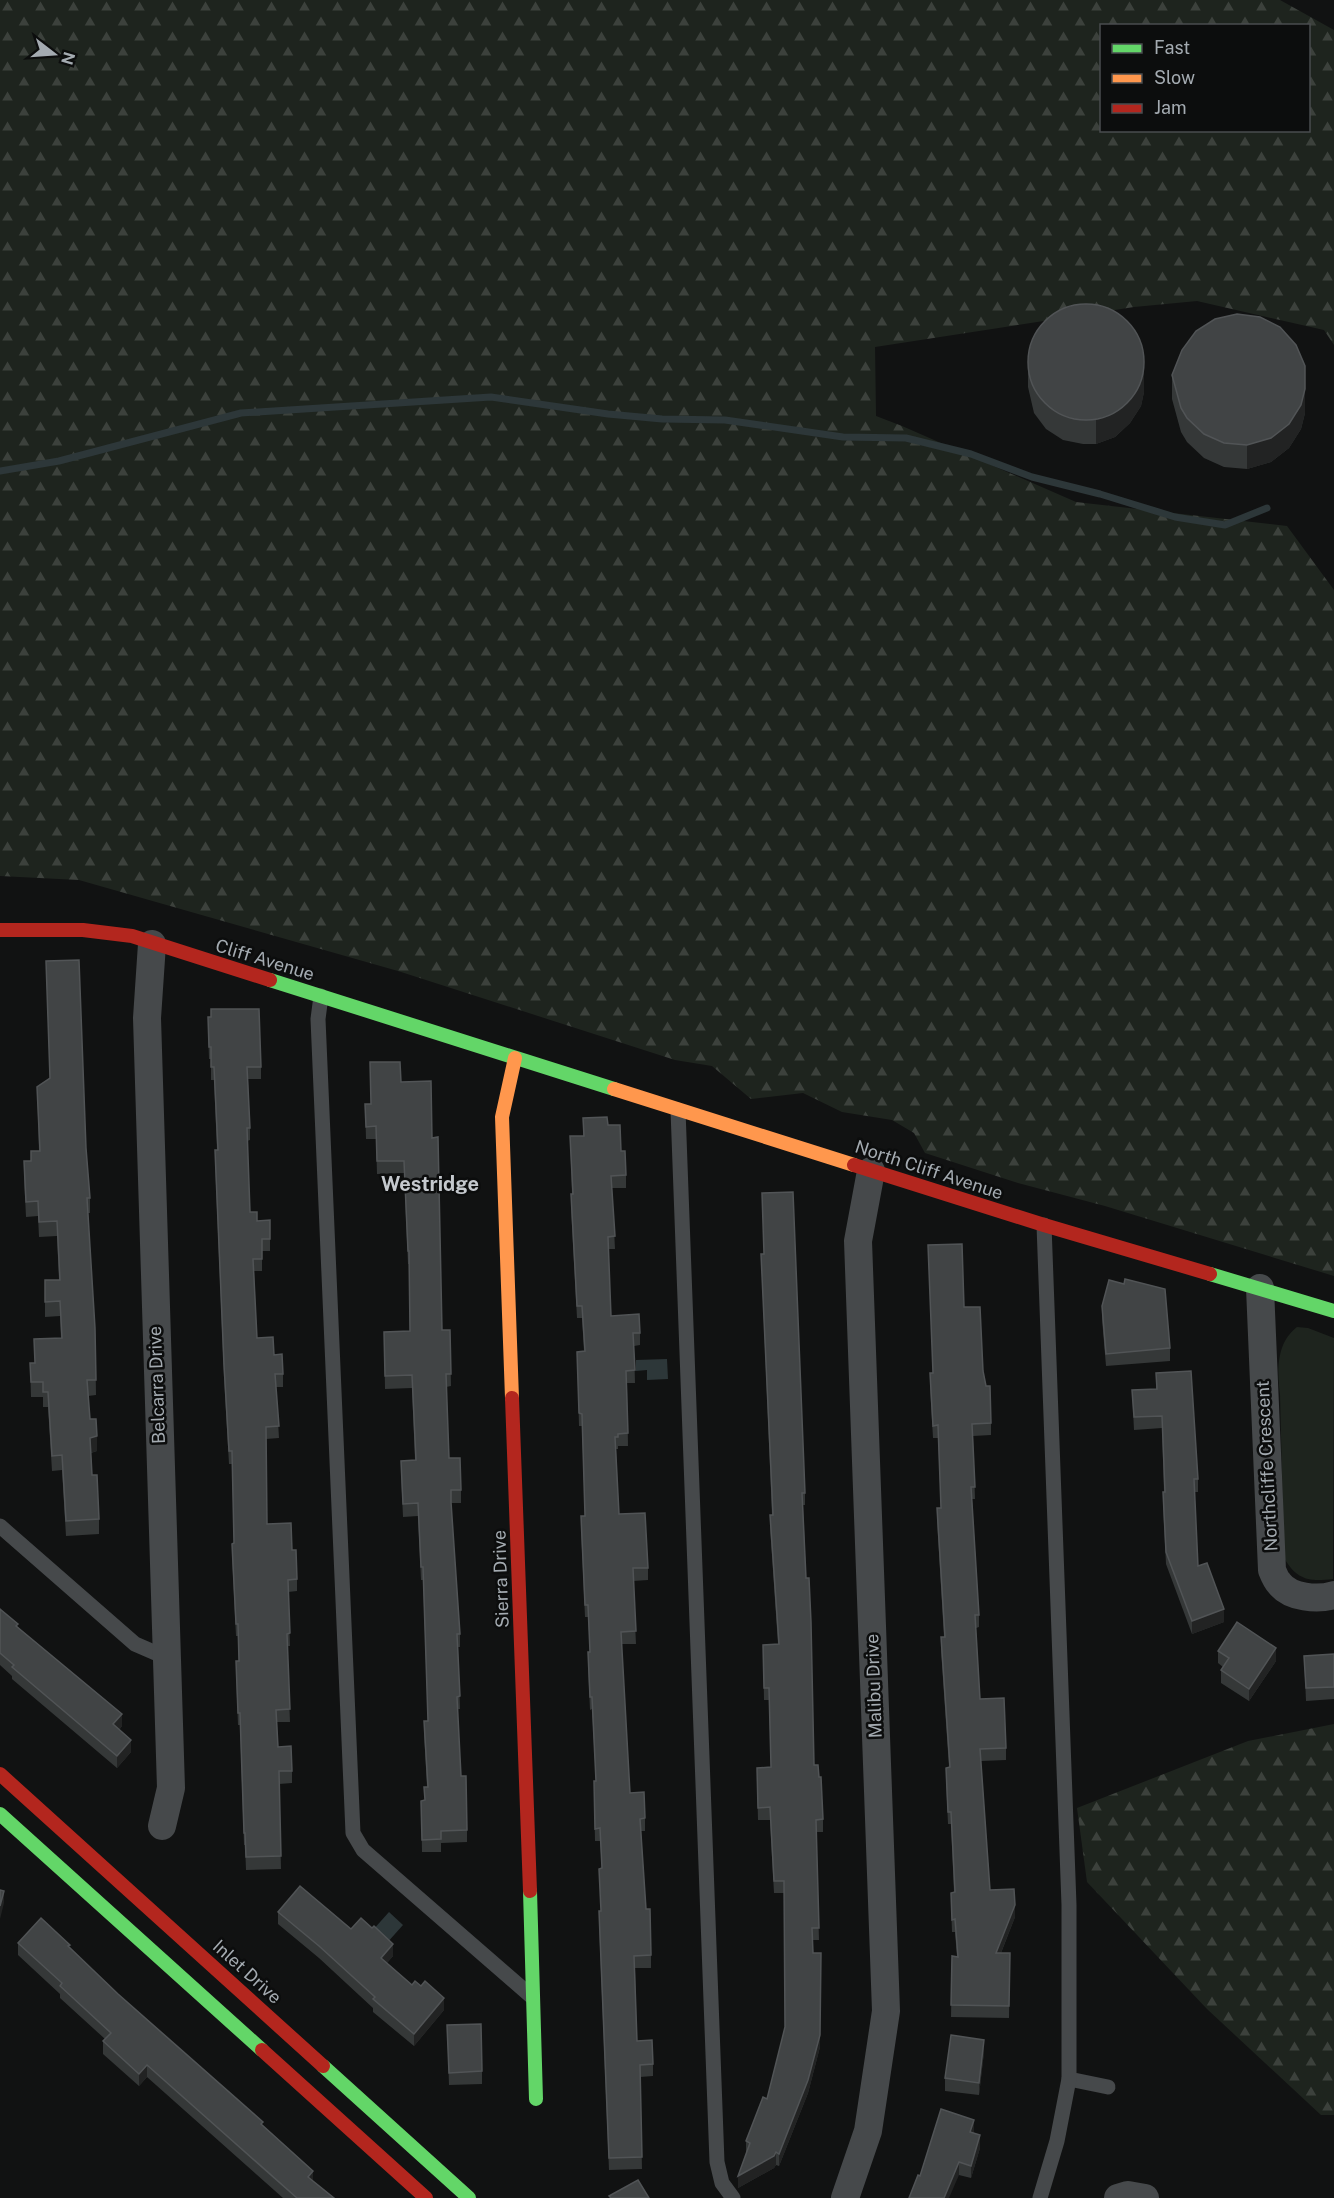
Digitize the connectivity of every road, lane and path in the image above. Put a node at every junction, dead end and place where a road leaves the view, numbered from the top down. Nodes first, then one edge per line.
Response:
1 (0, 930) edge
2 (152, 944) junction
3 (321, 996) junction
4 (515, 1058) junction
5 (678, 1110) junction
6 (871, 1171) junction
7 (1044, 1225) junction
8 (1260, 1288) junction
9 (1334, 1311) edge
10 (0, 1526) edge
11 (1334, 1595) edge
12 (165, 1657) junction
13 (0, 1774) edge
14 (0, 1814) edge
15 (162, 1826) dead end
16 (534, 1999) junction
17 (1069, 2079) junction
18 (1108, 2087) dead end
19 (536, 2099) dead end
20 (426, 2198) edge
21 (470, 2198) edge
22 (733, 2198) edge
23 (845, 2198) edge
24 (1041, 2198) edge
25 (1118, 2198) edge
26 (1145, 2198) edge

1 - 2 street, Cliff Avenue
2 - 3 street, Cliff Avenue
2 - 12 street, Belcarra Drive
3 - 4 street, Cliff Avenue
3 - 16 lane
4 - 5 street, North Cliff Avenue
4 - 16 street, Sierra Drive
5 - 6 street, North Cliff Avenue
5 - 22 lane
6 - 7 street, North Cliff Avenue
6 - 23 street, Malibu Drive
7 - 8 street, North Cliff Avenue
7 - 17 lane
8 - 9 street, North Cliff Avenue
8 - 11 street, Northcliffe Crescent
10 - 12 lane
12 - 15 street, Belcarra Drive
13 - 21 street, Inlet Drive
14 - 20 street
16 - 19 street, Sierra Drive
17 - 18 lane
17 - 24 lane
25 - 26 street

